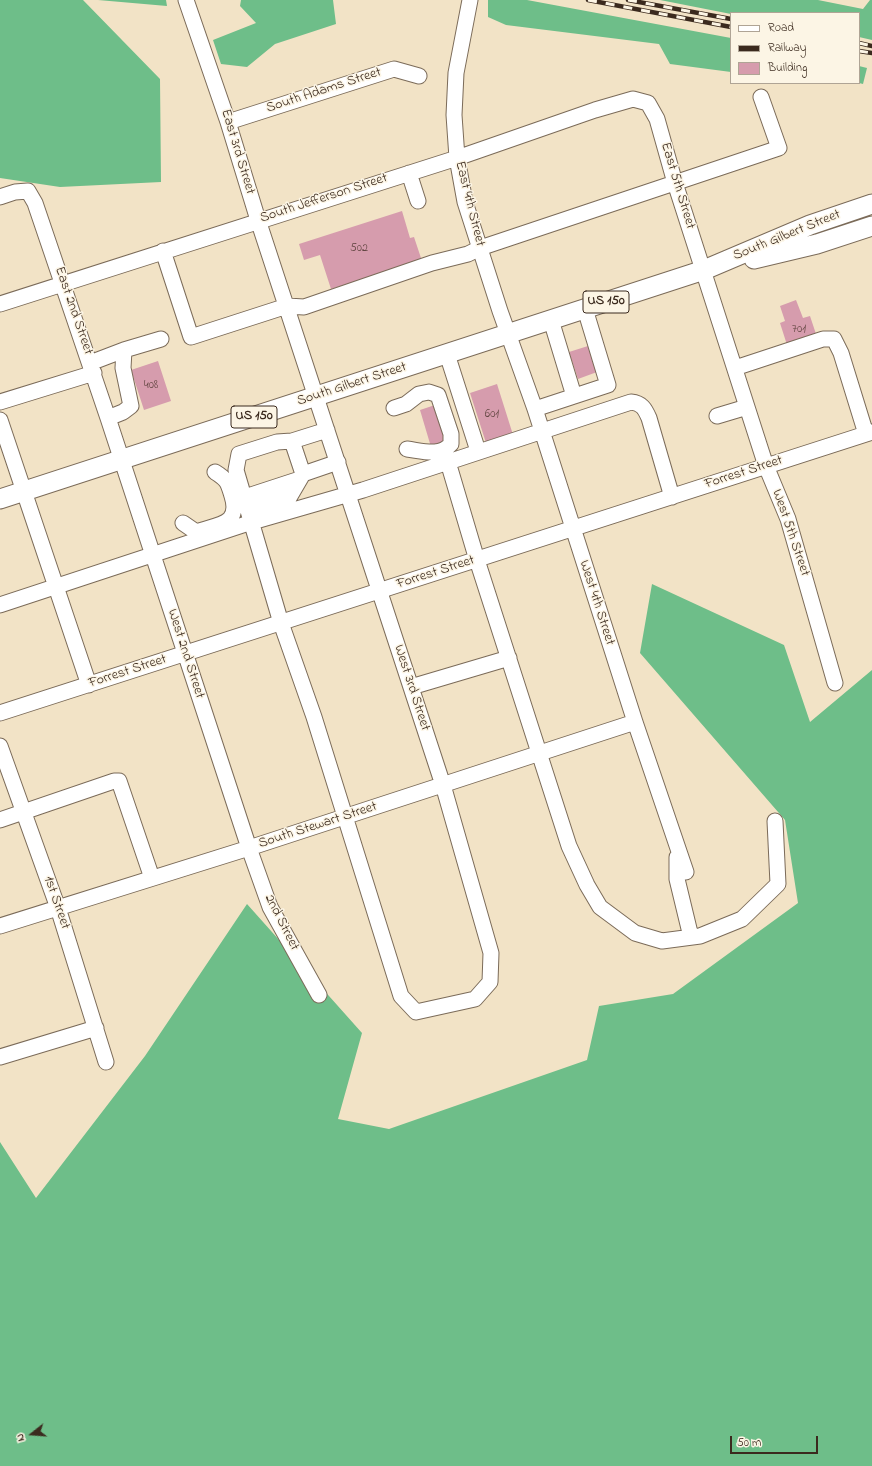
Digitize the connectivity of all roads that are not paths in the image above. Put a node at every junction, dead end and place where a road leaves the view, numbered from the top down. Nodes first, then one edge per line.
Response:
1 (186, 0) edge
2 (470, 0) edge
3 (419, 76) dead end
4 (762, 98) dead end
5 (648, 104) joint
6 (228, 122) junction
7 (457, 158) junction
8 (409, 172) junction
9 (675, 183) junction
10 (0, 197) edge
11 (418, 201) dead end
12 (872, 204) edge
13 (258, 220) junction
14 (872, 226) edge
15 (480, 248) junction
16 (163, 252) junction
17 (704, 270) junction
18 (64, 284) junction
19 (0, 304) edge
20 (287, 306) junction
21 (585, 309) junction
22 (551, 320) junction
23 (509, 334) junction
24 (161, 339) dead end
25 (124, 350) junction
26 (448, 354) junction
27 (92, 368) junction
28 (735, 368) junction
29 (316, 396) junction
30 (574, 396) junction
31 (0, 402) edge
32 (747, 407) junction
33 (394, 408) dead end
34 (535, 409) junction
35 (717, 416) dead end
36 (108, 418) junction
37 (0, 420) edge
38 (327, 430) junction
39 (542, 431) junction
40 (869, 433) edge
41 (292, 441) junction
42 (407, 449) dead end
43 (478, 451) junction
44 (122, 460) junction
45 (338, 462) junction
46 (448, 462) junction
47 (766, 466) junction
48 (216, 472) dead end
49 (301, 476) junction
50 (25, 491) junction
51 (348, 493) junction
52 (672, 497) junction
53 (0, 499) edge
54 (249, 510) junction
55 (183, 523) dead end
56 (572, 530) junction
57 (153, 554) junction
58 (477, 560) junction
59 (56, 587) junction
60 (379, 591) junction
61 (0, 605) edge
62 (281, 623) junction
63 (185, 654) junction
64 (509, 658) junction
65 (835, 683) dead end
66 (89, 685) junction
67 (411, 687) junction
68 (0, 713) edge
69 (635, 722) junction
70 (0, 746) edge
71 (539, 754) junction
72 (444, 785) junction
73 (23, 812) junction
74 (346, 817) junction
75 (0, 820) edge
76 (775, 821) dead end
77 (677, 846) junction
78 (248, 848) junction
79 (686, 872) dead end
80 (152, 878) junction
81 (58, 908) junction
82 (0, 926) edge
83 (691, 937) junction
84 (319, 995) dead end
85 (96, 1028) junction
86 (0, 1057) edge
87 (106, 1062) dead end

1 - 6 street, East 3rd Street
2 - 7 street, East 4th Street
3 - 6 street, South Adams Street
4 - 9 street
5 - 7 street, South Jefferson Street
5 - 9 street, East 5th Street
6 - 13 street, East 3rd Street
7 - 8 street, South Jefferson Street
7 - 15 street, East 4th Street
8 - 11 street
8 - 13 street, South Jefferson Street
9 - 15 street
9 - 17 street, East 5th Street
10 - 18 street, East 2nd Street
12 - 17 main road, South Gilbert Street / US 150
13 - 16 street, South Jefferson Street
13 - 20 street, East 3rd Street
14 - 17 main road, South Gilbert Street / US 150
15 - 20 street
15 - 23 street, East 4th Street
16 - 18 street, South Jefferson Street
16 - 20 street
17 - 21 main road, South Gilbert Street / US 150
17 - 28 street, West 5th Street
18 - 19 street, South Jefferson Street
18 - 27 street, East 2nd Street
20 - 29 street, East 3rd Street
21 - 22 main road, South Gilbert Street / US 150
21 - 30 street
22 - 23 main road, South Gilbert Street / US 150
22 - 30 street
23 - 26 main road, South Gilbert Street / US 150
23 - 34 street, West 4th Street
24 - 25 street
25 - 27 street
25 - 36 street
26 - 29 main road, South Gilbert Street / US 150
26 - 43 street
27 - 31 street
27 - 36 street, East 2nd Street
28 - 32 street, West 5th Street
28 - 40 street
29 - 38 street, West 3rd Street
29 - 44 main road, South Gilbert Street / US 150
30 - 34 street
32 - 35 street
32 - 47 street, West 5th Street
33 - 42 street
34 - 39 street, West 4th Street
36 - 44 street, East 2nd Street
37 - 50 street
38 - 41 street
38 - 45 street, West 3rd Street
39 - 43 street
39 - 52 street
39 - 56 street, West 4th Street
40 - 47 street, Forrest Street
41 - 49 street
41 - 54 street
43 - 46 street
44 - 50 main road, South Gilbert Street / US 150
44 - 57 street, West 2nd Street
45 - 49 street
45 - 51 street, West 3rd Street
46 - 51 street
46 - 58 street
47 - 52 street, Forrest Street
47 - 65 street, West 5th Street
48 - 55 street
49 - 54 street
50 - 53 main road, South Gilbert Street / US 150
50 - 59 street
51 - 54 street
51 - 60 street, West 3rd Street
52 - 56 street, Forrest Street
54 - 57 street
54 - 62 street
56 - 58 street, Forrest Street
56 - 69 street, West 4th Street
57 - 59 street
57 - 63 street, West 2nd Street
58 - 60 street, Forrest Street
58 - 64 street
59 - 61 street
59 - 66 street
60 - 62 street, Forrest Street
60 - 67 street, West 3rd Street
62 - 63 street, Forrest Street
62 - 74 street
63 - 66 street, Forrest Street
63 - 78 street, West 2nd Street
64 - 67 street
64 - 71 street
66 - 68 street, Forrest Street
67 - 72 street, West 3rd Street
69 - 71 street, South Stewart Street
69 - 77 street, West 4th Street
70 - 73 street, 1st Street
71 - 72 street, South Stewart Street
71 - 83 street
72 - 74 street, South Stewart Street
72 - 74 street, West 3rd Street
73 - 75 street
73 - 80 street
73 - 81 street, 1st Street
74 - 78 street, South Stewart Street
76 - 83 street
77 - 79 street, West 4th Street
77 - 83 street
78 - 80 street, South Stewart Street
78 - 84 street, 2nd Street
80 - 81 street, South Stewart Street
81 - 82 street, South Stewart Street
81 - 85 street, 1st Street
85 - 86 street
85 - 87 street, 1st Street

